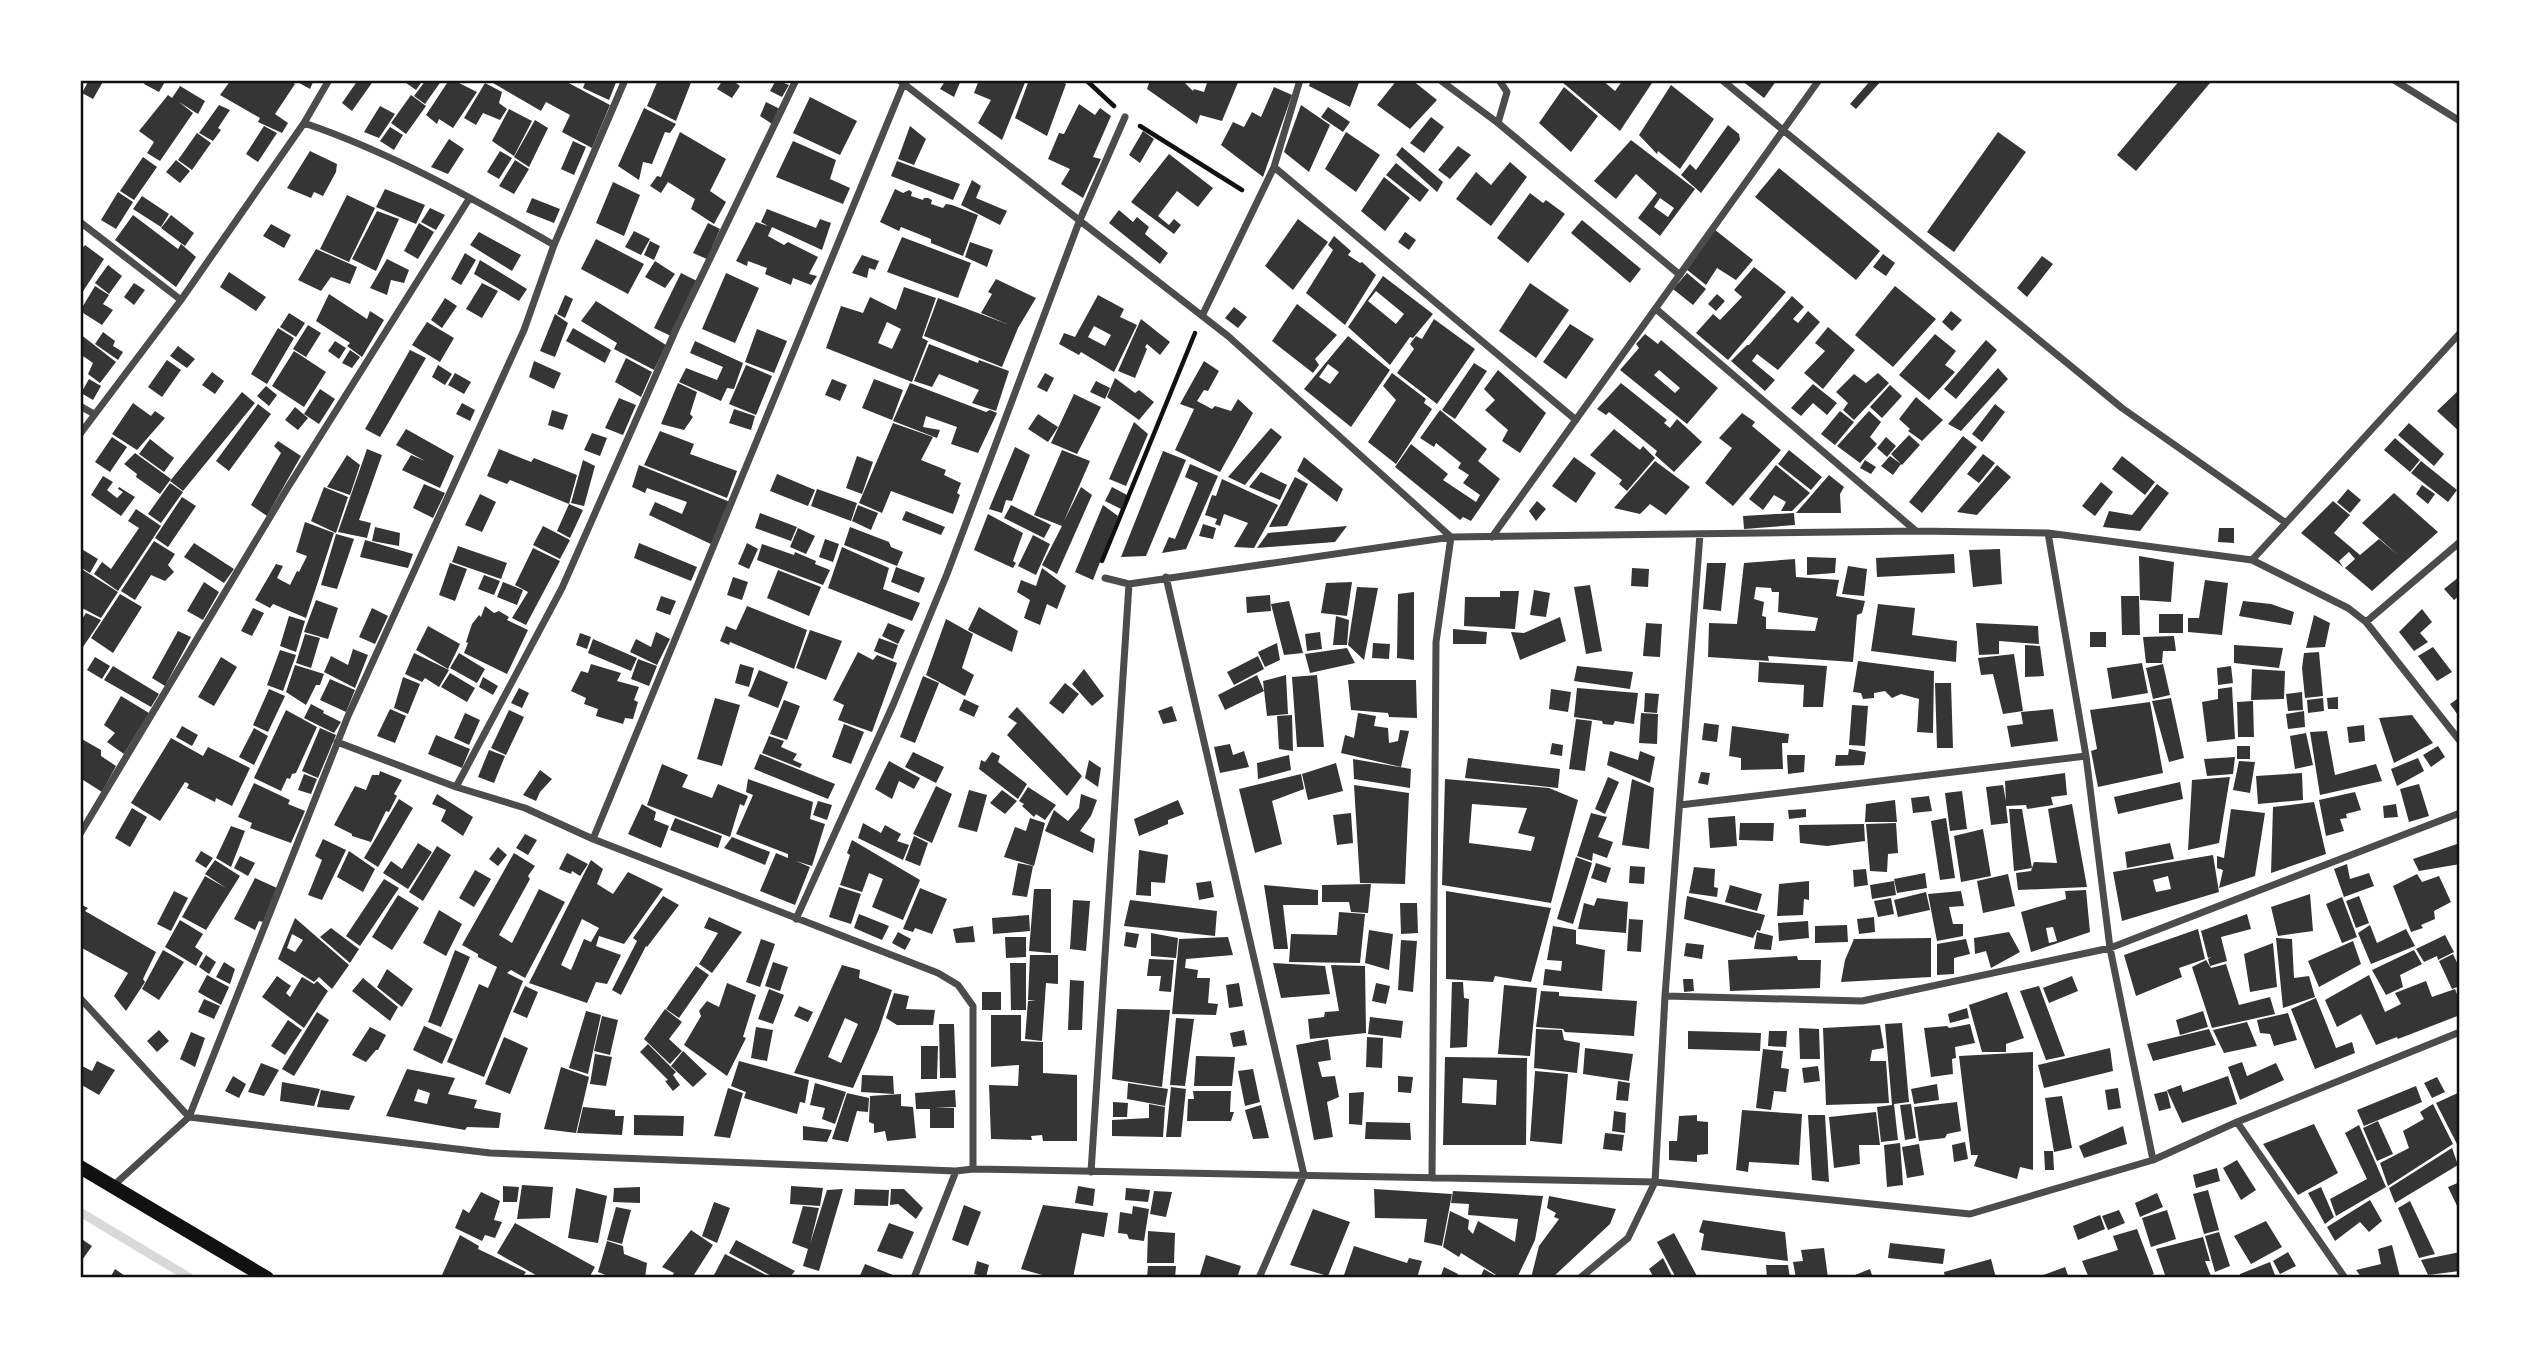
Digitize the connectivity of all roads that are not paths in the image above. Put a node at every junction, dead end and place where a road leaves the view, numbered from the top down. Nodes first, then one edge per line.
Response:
1 (329, 80) edge
2 (625, 80) edge
3 (796, 80) edge
4 (1300, 80) edge
5 (1440, 80) edge
6 (1499, 80) edge
7 (1722, 80) edge
8 (1819, 80) edge
9 (2394, 80) edge
10 (901, 83) edge
11 (1125, 117) road end
12 (2459, 121) edge
13 (304, 123) junction
14 (1498, 123) junction
15 (1783, 132) junction
16 (1275, 167) junction
17 (469, 199) junction
18 (80, 222) edge
19 (1079, 222) junction
20 (554, 245) junction
21 (1679, 275) junction
22 (181, 300) junction
23 (1656, 309) junction
24 (1202, 316) junction
25 (2459, 333) edge
26 (80, 406) edge
27 (94, 414) junction
28 (1576, 420) junction
29 (80, 434) edge
30 (2286, 523) junction
31 (1917, 531) junction
32 (2048, 533) junction
33 (1700, 534) junction
34 (1451, 537) junction
35 (1492, 537) junction
36 (2459, 542) edge
37 (2252, 560) junction
38 (1166, 577) junction
39 (1105, 578) road end
40 (1129, 583) junction
41 (2366, 622) junction
42 (2459, 741) edge
43 (337, 742) junction
44 (2086, 755) junction
45 (456, 787) junction
46 (1680, 805) junction
47 (2459, 813) edge
48 (80, 834) edge
49 (593, 839) junction
50 (796, 919) junction
51 (2110, 948) junction
52 (1665, 996) junction
53 (80, 998) edge
54 (2459, 1032) edge
55 (189, 1117) junction
56 (2237, 1122) junction
57 (2153, 1160) junction
58 (80, 1167) edge
59 (973, 1169) junction
60 (956, 1171) junction
61 (1091, 1172) junction
62 (1304, 1175) junction
63 (1432, 1178) junction
64 (1655, 1182) junction
65 (113, 1186) junction
66 (267, 1278) edge
67 (914, 1278) edge
68 (1259, 1278) edge
69 (1580, 1278) edge
70 (2345, 1278) edge

1 - 13 street
2 - 20 street
3 - 45 street
4 - 16 street
5 - 14 street
6 - 14 street
7 - 15 street
8 - 15 street
9 - 12 street
10 - 19 street
10 - 49 street
11 - 19 street
13 - 17 street
13 - 22 street
14 - 21 street
15 - 21 street
15 - 30 street
16 - 24 street
16 - 28 street
17 - 20 street
17 - 48 street
18 - 22 street
19 - 24 street
19 - 50 street
20 - 43 street
21 - 23 street
22 - 27 street
23 - 28 street
23 - 31 street
24 - 34 street
25 - 30 street
26 - 27 street
27 - 29 street
28 - 35 street
30 - 37 street
31 - 32 street
31 - 33 street
32 - 37 street
32 - 44 street
33 - 35 street
33 - 46 street
34 - 35 street
34 - 38 street
34 - 63 street
36 - 41 street
37 - 41 street
38 - 40 street
38 - 62 street
39 - 40 street
40 - 61 street
41 - 42 street
43 - 45 street
43 - 55 street
44 - 46 street
44 - 51 street
45 - 49 street
46 - 52 street
47 - 51 street
49 - 50 street
50 - 59 street
51 - 52 street
51 - 57 street
52 - 64 street
53 - 55 street
54 - 56 street
55 - 60 street
55 - 65 street
56 - 57 street
56 - 70 street
57 - 64 street
58 - 65 main road
59 - 60 street
59 - 61 street
60 - 67 street
61 - 62 street
62 - 63 street
62 - 68 street
63 - 64 street
64 - 69 street
65 - 66 main road

